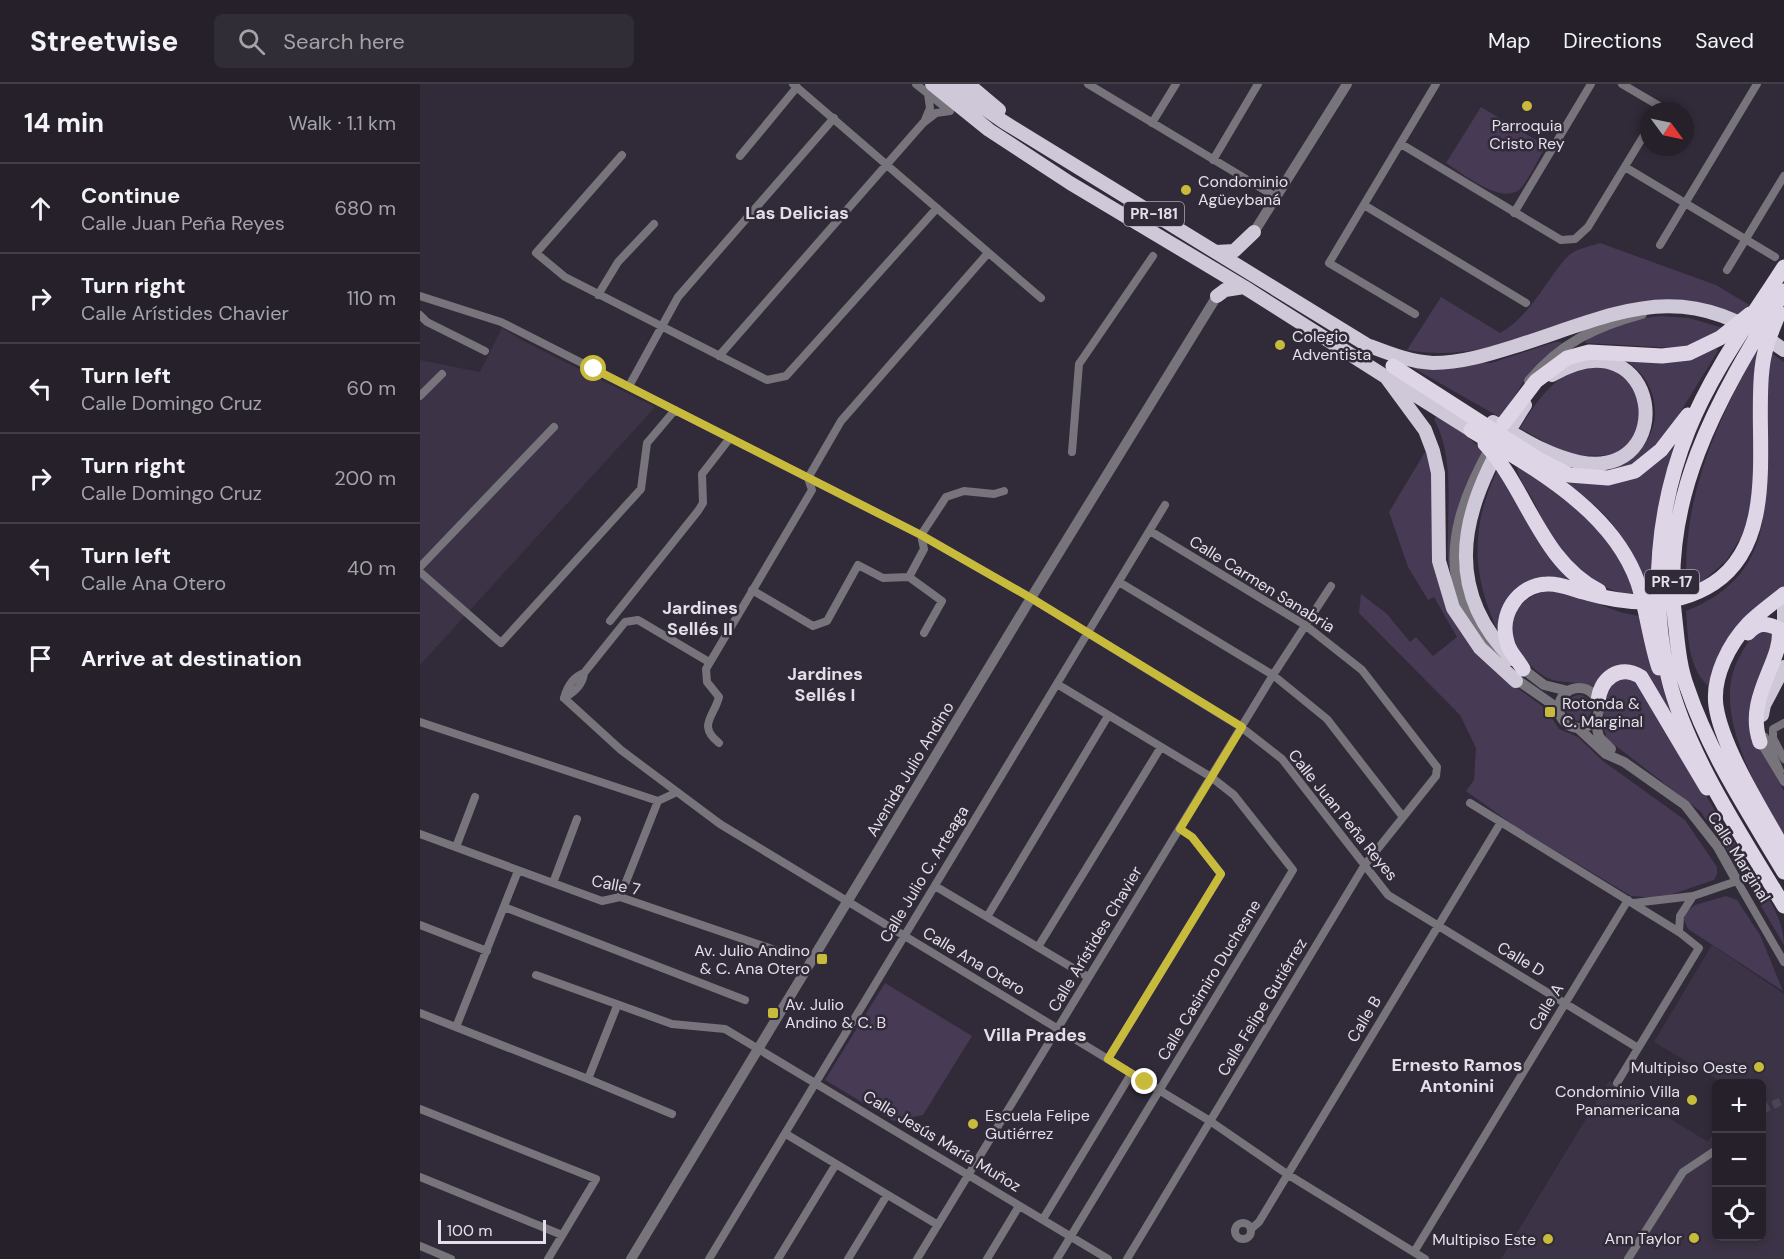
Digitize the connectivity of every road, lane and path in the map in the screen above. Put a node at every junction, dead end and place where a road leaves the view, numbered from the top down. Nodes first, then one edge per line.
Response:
1 (916, 84) edge
2 (949, 84) edge
3 (968, 84) edge
4 (1088, 84) edge
5 (1176, 84) edge
6 (1258, 84) edge
7 (1347, 84) edge
8 (1436, 84) edge
9 (1591, 84) edge
10 (1622, 84) edge
11 (1757, 84) edge
12 (795, 85) edge
13 (930, 89) edge
14 (1653, 102) edge
15 (950, 111) junction
16 (834, 118) junction
17 (923, 123) junction
18 (1152, 123) junction
19 (1640, 142) edge
20 (1401, 144) junction
21 (1042, 146) junction
22 (622, 155) dead end
23 (740, 156) dead end
24 (1213, 160) junction
25 (886, 163) junction
26 (1625, 166) junction
27 (1784, 176) edge
28 (1070, 183) junction
29 (1276, 197) junction
30 (1685, 203) junction
31 (1364, 205) junction
32 (937, 208) junction
33 (1514, 213) junction
34 (654, 224) dead end
35 (1254, 232) junction
36 (1746, 239) junction
37 (1660, 245) dead end
38 (1216, 252) junction
39 (988, 253) junction
40 (1153, 256) dead end
41 (1780, 262) edge
42 (1213, 268) junction
43 (1727, 270) dead end
44 (1250, 272) junction
45 (1266, 282) junction
46 (1244, 287) junction
47 (1784, 291) edge
48 (598, 295) junction
49 (1217, 296) junction
50 (421, 297) edge
51 (1041, 298) dead end
52 (1526, 303) dead end
53 (1784, 303) edge
54 (1684, 306) junction
55 (1759, 306) junction
56 (1415, 314) dead end
57 (420, 315) edge
58 (660, 326) junction
59 (1784, 350) edge
60 (486, 351) dead end
61 (719, 356) junction
62 (1390, 372) junction
63 (442, 374) dead end
64 (628, 386) junction
65 (1710, 386) junction
66 (420, 396) edge
67 (675, 410) junction
68 (1477, 422) junction
69 (1504, 423) junction
70 (554, 427) dead end
71 (730, 438) junction
72 (1072, 452) dead end
73 (1525, 452) junction
74 (808, 478) junction
75 (1004, 491) dead end
76 (1165, 505) dead end
77 (1150, 531) junction
78 (921, 535) junction
79 (420, 569) edge
80 (909, 577) junction
81 (1119, 582) junction
82 (1330, 586) dead end
83 (753, 590) junction
84 (1784, 594) edge
85 (1031, 598) junction
86 (1615, 599) junction
87 (1784, 608) edge
88 (610, 621) dead end
89 (1784, 624) edge
90 (1305, 625) junction
91 (924, 633) dead end
92 (1088, 633) junction
93 (710, 662) junction
94 (1784, 667) edge
95 (1273, 675) junction
96 (1520, 675) junction
97 (1057, 684) junction
98 (1568, 691) junction
99 (1598, 702) junction
100 (1559, 709) junction
101 (1108, 716) junction
102 (1595, 720) junction
103 (420, 722) edge
104 (1784, 723) edge
105 (1242, 727) junction
106 (1578, 728) junction
107 (1686, 728) junction
108 (1766, 736) junction
109 (719, 743) dead end
110 (1161, 747) junction
111 (1736, 758) junction
112 (1784, 759) edge
113 (1624, 762) junction
114 (1211, 777) junction
115 (1434, 779) joint
116 (1784, 781) edge
117 (675, 793) junction
118 (475, 797) dead end
119 (658, 801) junction
120 (1470, 803) dead end
121 (1403, 817) junction
122 (577, 819) dead end
123 (1501, 822) junction
124 (1180, 829) junction
125 (420, 834) edge
126 (1743, 836) junction
127 (456, 847) junction
128 (1784, 850) edge
129 (1365, 866) junction
130 (518, 871) junction
131 (1784, 872) edge
132 (1737, 881) junction
133 (553, 883) junction
134 (935, 886) junction
135 (1388, 895) joint
136 (1693, 896) junction
137 (620, 897) junction
138 (847, 902) junction
139 (1631, 902) junction
140 (504, 906) junction
141 (1784, 906) edge
142 (987, 917) junction
143 (420, 926) edge
144 (1438, 926) junction
145 (1679, 932) junction
146 (904, 936) junction
147 (1038, 947) junction
148 (775, 950) dead end
149 (487, 951) junction
150 (1784, 962) edge
151 (536, 975) dead end
152 (1088, 978) junction
153 (745, 1000) dead end
154 (1565, 1004) junction
155 (617, 1006) junction
156 (420, 1013) edge
157 (456, 1027) junction
158 (1057, 1029) junction
159 (1638, 1048) junction
160 (759, 1049) junction
161 (1108, 1059) junction
162 (1131, 1074) junction
163 (588, 1079) junction
164 (817, 1083) junction
165 (1617, 1083) dead end
166 (1159, 1090) junction
167 (420, 1109) edge
168 (672, 1114) dead end
169 (1210, 1121) junction
170 (786, 1134) junction
171 (1712, 1153) edge
172 (836, 1164) junction
173 (969, 1174) junction
174 (1287, 1174) junction
175 (420, 1177) edge
176 (887, 1195) junction
177 (1019, 1206) junction
178 (1043, 1220) junction
179 (938, 1225) junction
180 (1251, 1229) dead end
181 (562, 1235) junction
182 (1071, 1236) junction
183 (420, 1246) edge
184 (1414, 1252) junction
185 (451, 1259) edge
186 (548, 1259) edge
187 (631, 1259) edge
188 (709, 1259) edge
189 (778, 1259) edge
190 (848, 1259) edge
191 (917, 1259) edge
192 (987, 1259) edge
193 (1057, 1259) edge
194 (1108, 1259) edge
195 (1127, 1259) edge
196 (1425, 1259) edge
197 (1628, 1259) edge

1 - 13 street
2 - 21 highway, PR-181
3 - 21 highway
4 - 18 street
5 - 18 street
6 - 24 street
7 - 29 street
8 - 20 street
9 - 33 street
10 - 14 street
11 - 30 street
12 - 16 street
12 - 23 street
13 - 15 street
13 - 17 street
13 - 28 highway, PR-181
15 - 17 street
15 - 28 highway
16 - 25 street
16 - 58 street
17 - 25 street
18 - 24 street
19 - 26 street
20 - 31 street
20 - 33 street
21 - 38 highway, PR-181
22 - 48 street
24 - 29 street
25 - 32 street
25 - 61 street
26 - 30 street
26 - 33 street
27 - 36 street
28 - 42 highway, PR-181
29 - 35 street
30 - 36 street
30 - 37 street
31 - 52 street
31 - 56 street
32 - 39 street
32 - 61 street
34 - 48 street
35 - 38 highway
35 - 44 highway
36 - 41 street
36 - 43 street
38 - 44 highway, PR-181
39 - 51 street
39 - 74 street
40 - 72 street
41 - 55 highway, PR-17
42 - 46 highway, PR-181
42 - 49 highway
44 - 45 highway, PR-181
45 - 54 highway
45 - 62 highway, PR-181
46 - 49 highway
46 - 62 highway, PR-181
47 - 131 highway, PR-17
48 - 58 street
49 - 85 street, Avenida Julio Andino
50 - 64 street, Calle Juan Peña Reyes
53 - 86 highway
54 - 59 highway
54 - 69 street
55 - 65 highway, PR-17
55 - 69 highway
57 - 60 street
58 - 61 street
58 - 64 street
62 - 68 highway
62 - 96 highway
63 - 66 street
64 - 67 street, Calle Juan Peña Reyes
65 - 73 highway
65 - 107 highway, PR-17
67 - 71 street, Calle Juan Peña Reyes
67 - 79 street
68 - 73 highway
68 - 86 highway
69 - 96 street
70 - 79 street
71 - 74 street, Calle Juan Peña Reyes
71 - 88 street
73 - 96 highway
73 - 107 highway
74 - 78 street, Calle Juan Peña Reyes
74 - 83 street
75 - 78 street
76 - 77 street, Calle Julio C. Arteaga
77 - 81 street, Calle Julio C. Arteaga
77 - 90 street, Calle Carmen Sanabria
78 - 80 street
78 - 85 street, Calle Juan Peña Reyes
80 - 83 street
80 - 91 street
81 - 92 street, Calle Julio C. Arteaga
81 - 95 street
82 - 90 street, Calle Arístides Chavier
83 - 93 street
84 - 111 highway
85 - 92 street, Calle Juan Peña Reyes
85 - 138 street, Avenida Julio Andino
86 - 96 highway
87 - 89 highway
90 - 95 street, Calle Arístides Chavier
90 - 115 street, Calle Carmen Sanabria
92 - 97 street, Calle Julio C. Arteaga
92 - 105 street, Calle Juan Peña Reyes
93 - 109 street
93 - 117 street, Calle Ana Otero
94 - 108 highway
95 - 105 street, Calle Arístides Chavier
95 - 121 street
96 - 98 street
96 - 100 street
97 - 101 street
97 - 134 street, Calle Julio C. Arteaga
98 - 99 street
98 - 100 street
99 - 102 street
99 - 126 highway
100 - 106 street
101 - 110 street
101 - 142 street
102 - 106 street
102 - 113 street, Calle Marginal
103 - 119 street
104 - 108 street
105 - 114 street, Calle Arístides Chavier
105 - 129 street, Calle Juan Peña Reyes
106 - 113 street, Calle Marginal
107 - 126 highway, PR-17
108 - 111 highway
108 - 112 street
108 - 116 street
110 - 114 street
110 - 147 street
111 - 128 highway
113 - 132 street, Calle Marginal
114 - 124 street, Calle Arístides Chavier
114 - 166 street, Calle Casimiro Duchesne
115 - 121 street, Calle Felipe Gutiérrez
117 - 119 street
117 - 138 street, Calle Ana Otero
118 - 127 street
119 - 137 street
120 - 123 street
121 - 129 street, Calle Felipe Gutiérrez
122 - 133 street
123 - 139 street
123 - 144 street, Calle B
124 - 152 street, Calle Arístides Chavier
124 - 161 street
125 - 127 street, Calle 7
126 - 141 highway, PR-17
127 - 130 street, Calle 7
129 - 135 street, Calle Juan Peña Reyes
129 - 169 street, Calle Felipe Gutiérrez
130 - 133 street, Calle 7
130 - 140 street
132 - 136 street
132 - 150 street, Calle Marginal
133 - 137 street, Calle 7
134 - 142 street
134 - 146 street, Calle Julio C. Arteaga
135 - 144 street, Calle D
136 - 139 street
136 - 145 street
137 - 148 street, Calle 7
138 - 146 street, Calle Ana Otero
138 - 160 street, Avenida Julio Andino
139 - 145 street
139 - 154 street, Calle A
140 - 149 street
140 - 153 street
142 - 147 street
143 - 149 street
144 - 154 street, Calle D
144 - 174 street, Calle B
145 - 159 street
146 - 158 street, Calle Ana Otero
146 - 164 street, Calle Julio C. Arteaga
147 - 152 street
149 - 157 street
151 - 155 street
152 - 158 street, Calle Arístides Chavier
154 - 159 street, Calle D
154 - 184 street, Calle A
155 - 160 street
155 - 163 street
156 - 157 street
157 - 163 street
158 - 161 street, Calle Ana Otero
158 - 173 street, Calle Arístides Chavier
159 - 165 street
160 - 164 street, Calle Jesús María Muñoz
160 - 187 street, Avenida Julio Andino
161 - 162 street, Calle Ana Otero
162 - 166 street, Calle Ana Otero
162 - 178 street
163 - 168 street
164 - 170 street, Calle Julio C. Arteaga
164 - 173 street, Calle Jesús María Muñoz
166 - 169 street, Calle Ana Otero
166 - 182 street, Calle Casimiro Duchesne
167 - 181 street
169 - 174 street, Calle Ana Otero
169 - 195 street, Calle Felipe Gutiérrez
170 - 172 street
170 - 188 street, Calle Julio C. Arteaga
171 - 197 street
172 - 176 street
172 - 189 street
173 - 177 street, Calle Jesús María Muñoz
173 - 179 street, Calle Arístides Chavier
174 - 180 street, Calle B
174 - 184 street, Calle Ana Otero
175 - 181 street
176 - 179 street
176 - 190 street
177 - 178 street, Calle Jesús María Muñoz
177 - 192 street
178 - 182 street, Calle Jesús María Muñoz
179 - 191 street, Calle Arístides Chavier
181 - 186 street
182 - 193 street, Calle Casimiro Duchesne
182 - 194 street, Calle Jesús María Muñoz
183 - 185 street
184 - 196 street, Calle Ana Otero

